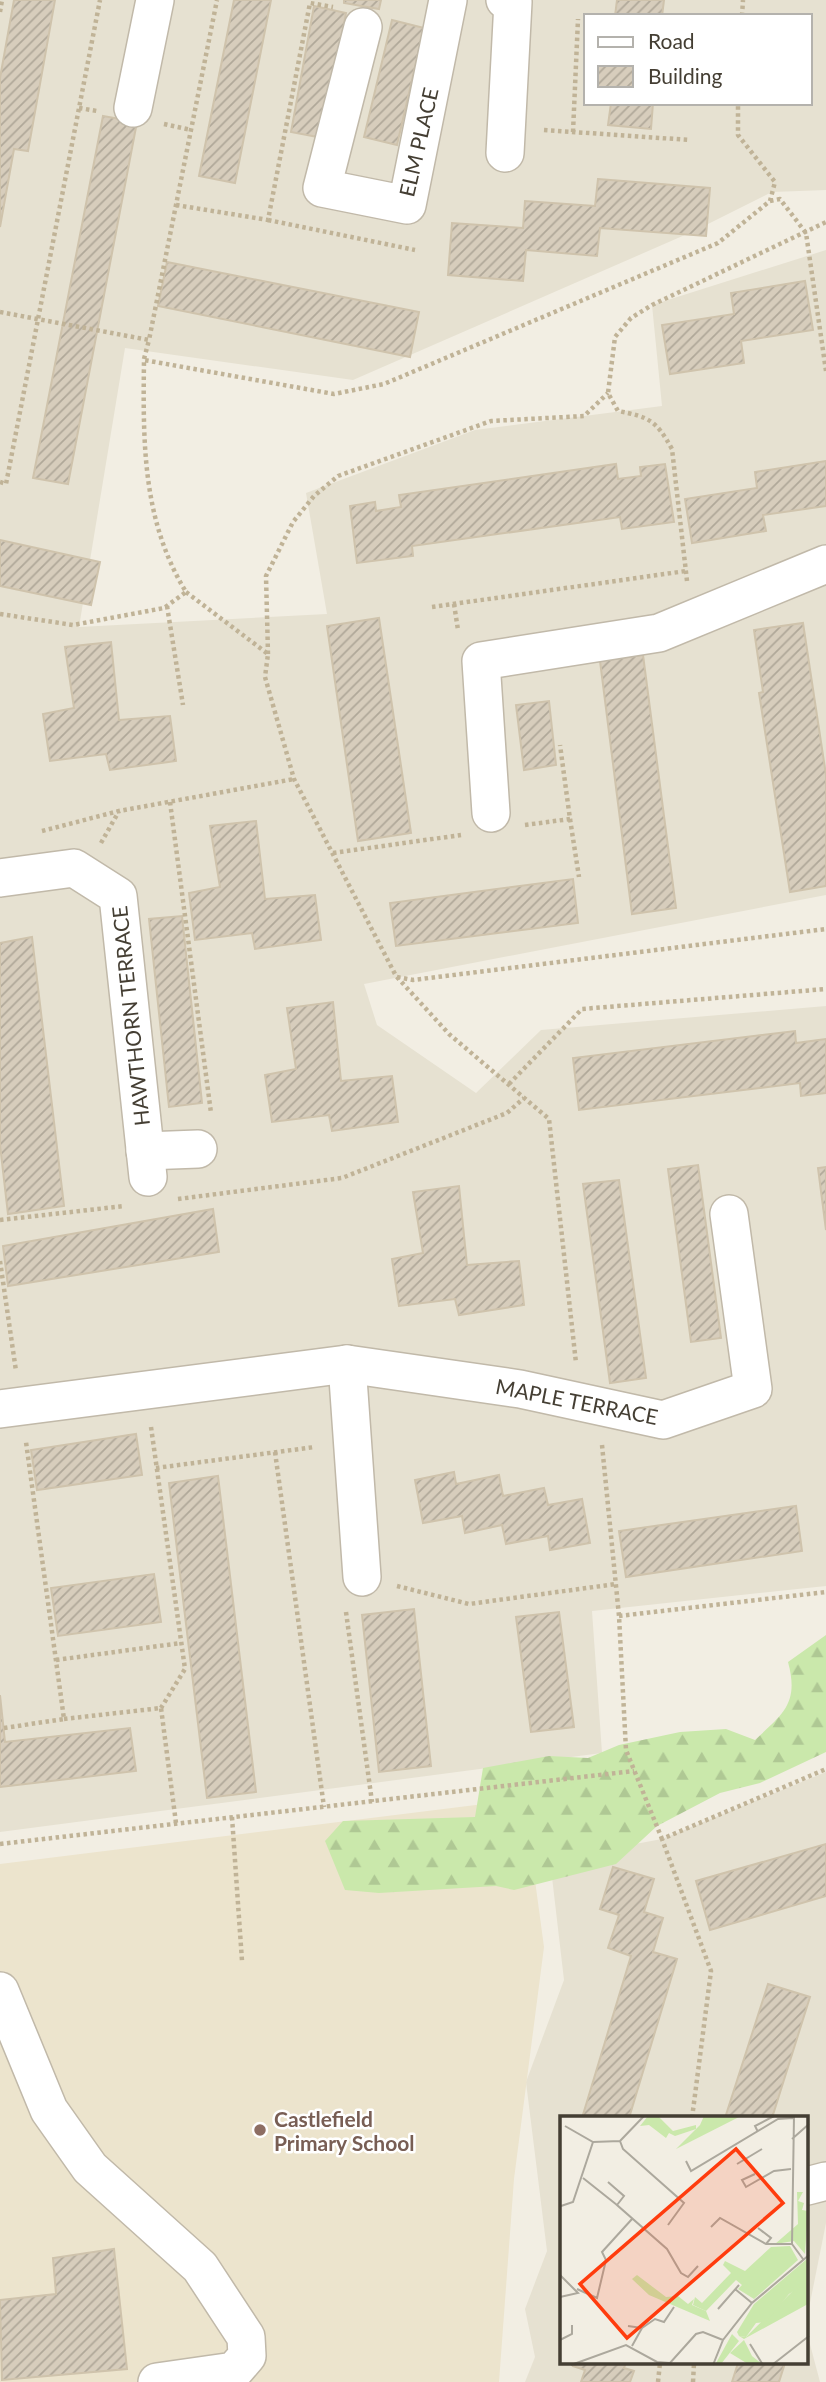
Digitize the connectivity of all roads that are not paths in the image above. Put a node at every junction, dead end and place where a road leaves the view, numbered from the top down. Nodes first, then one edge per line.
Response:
1 (155, 0) edge
2 (448, 0) edge
3 (505, 0) edge
4 (363, 27) dead end
5 (133, 108) dead end
6 (506, 140) road end
7 (826, 564) edge
8 (492, 813) dead end
9 (0, 878) edge
10 (205, 1134) road end
11 (729, 1214) dead end
12 (347, 1364) junction
13 (10, 1408) edge
14 (362, 1577) road end
15 (0, 1991) edge
16 (826, 2181) edge
17 (808, 2186) edge
18 (157, 2382) edge

1 - 5 street
2 - 4 street, ELM PLACE
3 - 6 street
7 - 8 street
9 - 10 street, HAWTHORN TERRACE
11 - 12 street, MAPLE TERRACE
12 - 13 street, MAPLE TERRACE
12 - 14 street
15 - 18 street
16 - 17 street

